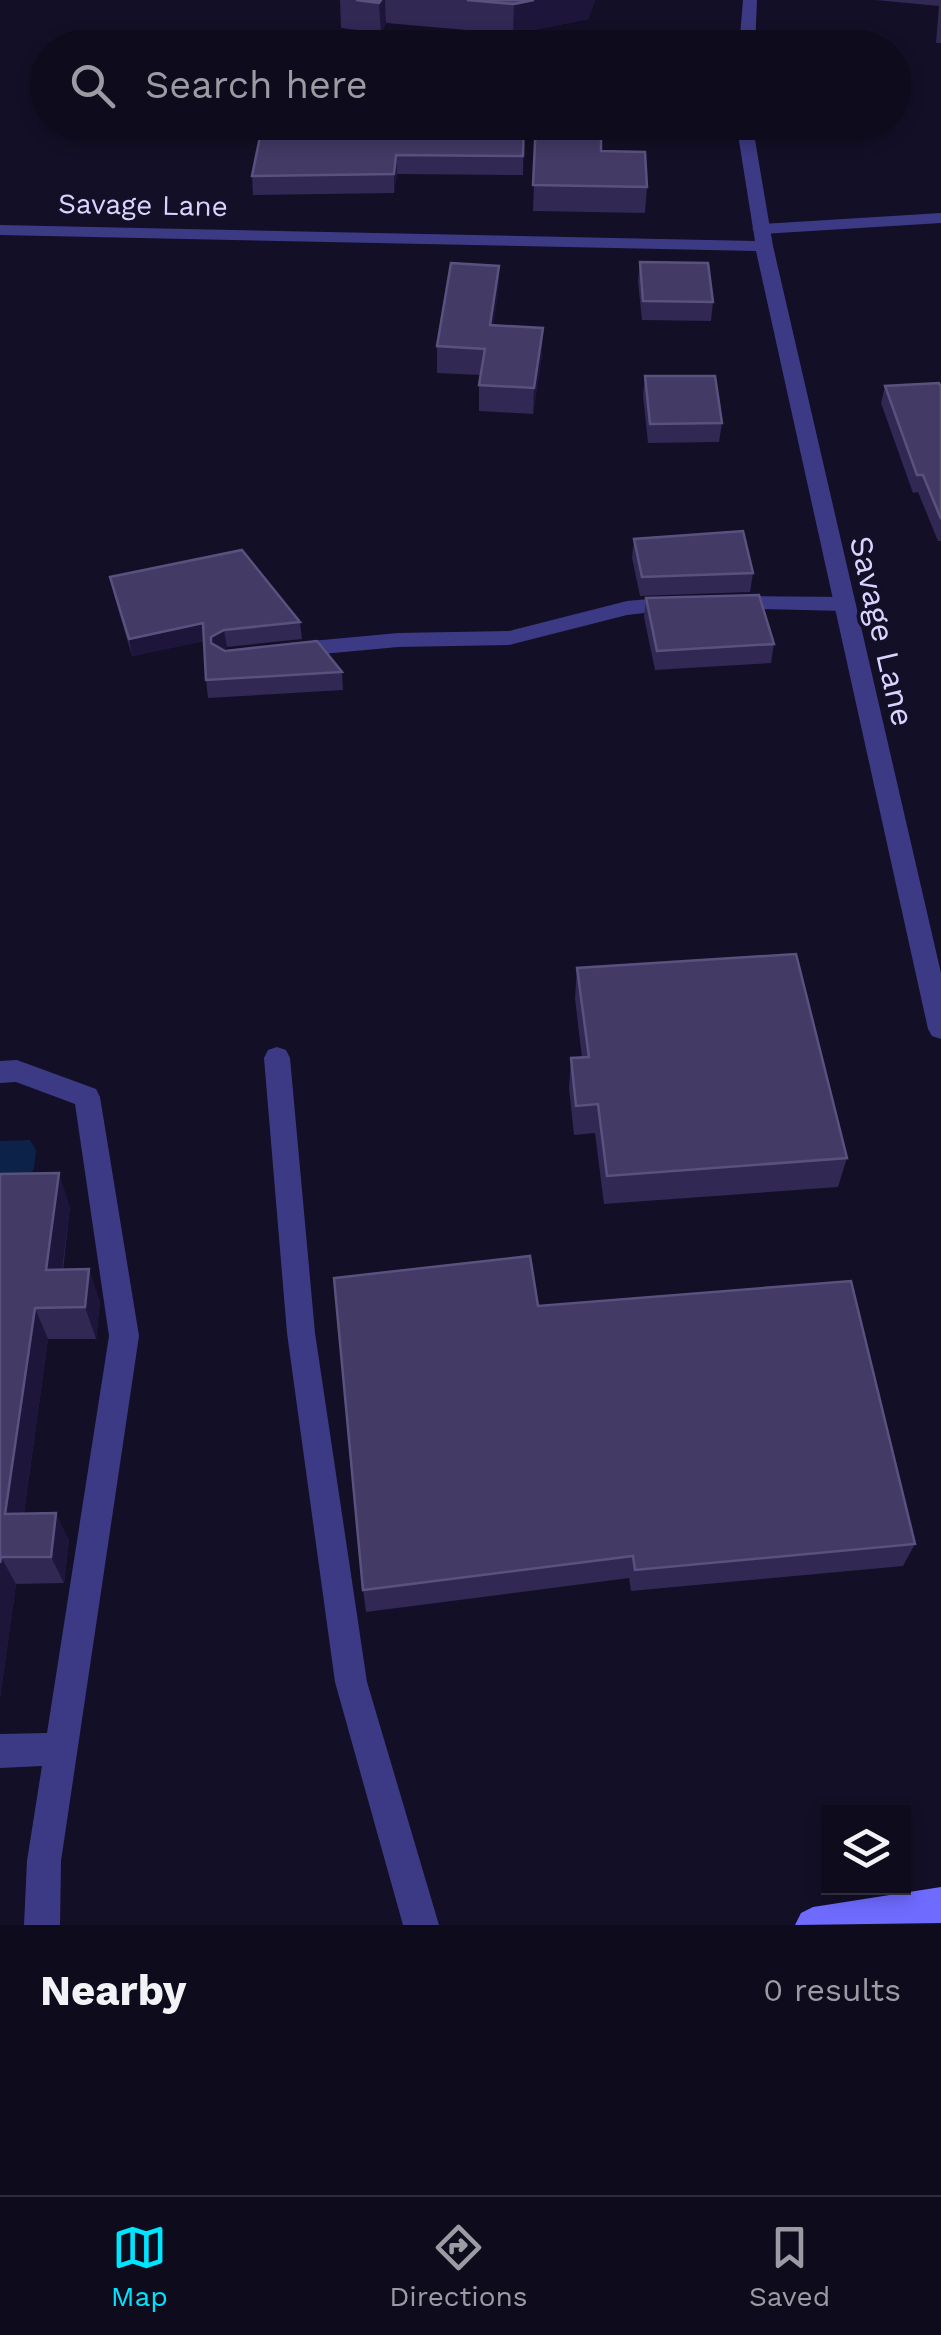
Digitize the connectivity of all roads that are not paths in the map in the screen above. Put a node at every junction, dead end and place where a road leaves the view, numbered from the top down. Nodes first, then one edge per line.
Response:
1 (750, 0) edge
2 (748, 30) edge
3 (747, 140) edge
4 (941, 218) edge
5 (0, 230) edge
6 (763, 238) junction
7 (845, 604) junction
8 (270, 652) edge
9 (941, 1029) edge
10 (277, 1058) dead end
11 (0, 1072) edge
12 (60, 1749) junction
13 (0, 1751) edge
14 (941, 1904) edge
15 (42, 1925) edge
16 (421, 1925) edge
17 (813, 1925) edge

1 - 2 street
3 - 6 street, Savage Lane
4 - 6 street
5 - 6 street, Savage Lane
6 - 7 street, Savage Lane
7 - 8 street
7 - 9 street, Savage Lane
10 - 16 street
11 - 12 street
12 - 13 street
12 - 15 street
14 - 17 main road

